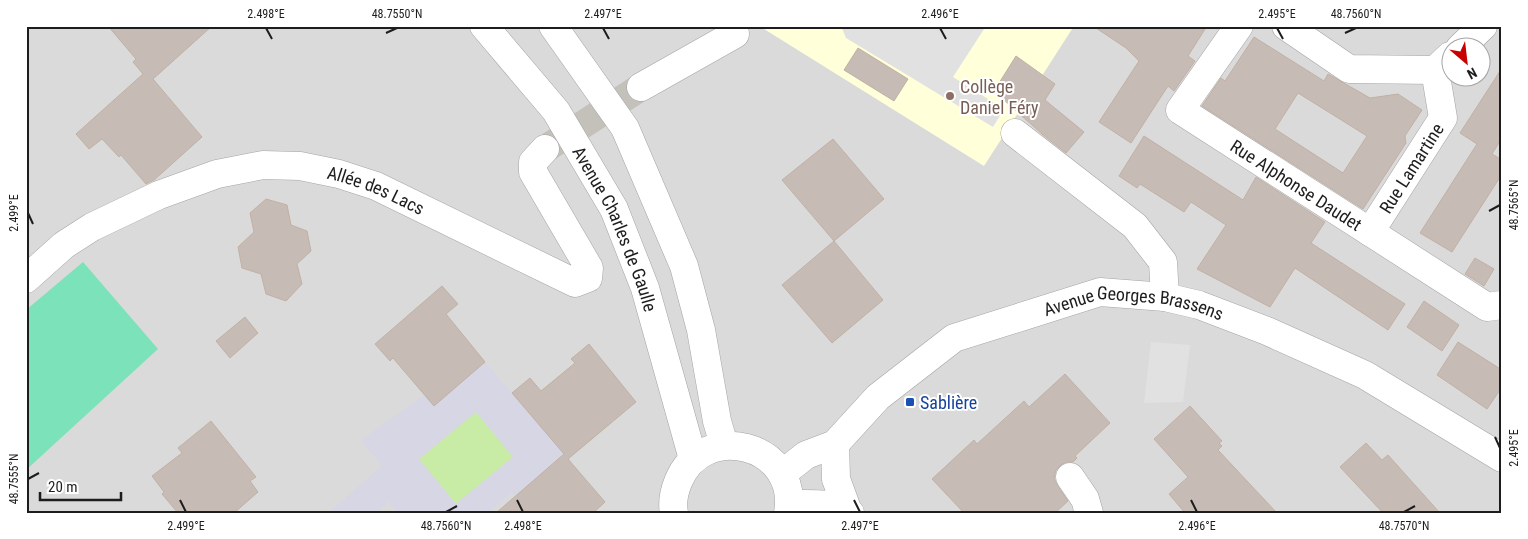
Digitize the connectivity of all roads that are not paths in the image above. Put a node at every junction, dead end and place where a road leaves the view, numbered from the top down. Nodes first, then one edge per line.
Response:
1 (484, 26) edge
2 (553, 26) edge
3 (1239, 26) edge
4 (1286, 26) edge
5 (1483, 26) edge
6 (1492, 26) edge
7 (1502, 32) edge
8 (735, 34) dead end
9 (1470, 38) edge
10 (1440, 63) edge
11 (641, 86) tunnel mouth
12 (1443, 88) edge
13 (1014, 134) dead end
14 (546, 149) tunnel mouth
15 (1370, 232) junction
16 (26, 280) edge
17 (1165, 296) junction
18 (1502, 305) edge
19 (835, 444) junction
20 (724, 446) junction
21 (1502, 458) edge
22 (693, 459) junction
23 (782, 474) junction
24 (1070, 477) dead end
25 (789, 508) edge
26 (848, 511) edge
27 (674, 513) edge
28 (1089, 513) edge

1 - 22 street, Avenue Charles de Gaulle
2 - 20 street
3 - 15 street, Rue Alphonse Daudet
4 - 10 street
5 - 9 street
6 - 7 street
8 - 11 street
12 - 15 street, Rue Lamartine
13 - 17 street
14 - 16 street, Allée des Lacs
15 - 18 street, Rue Alphonse Daudet
17 - 19 street, Avenue Georges Brassens
17 - 21 street, Avenue Georges Brassens
19 - 23 street, Avenue Georges Brassens
19 - 26 street
20 - 22 street
20 - 23 street
22 - 27 street
23 - 25 street
24 - 28 street
25 - 26 street

